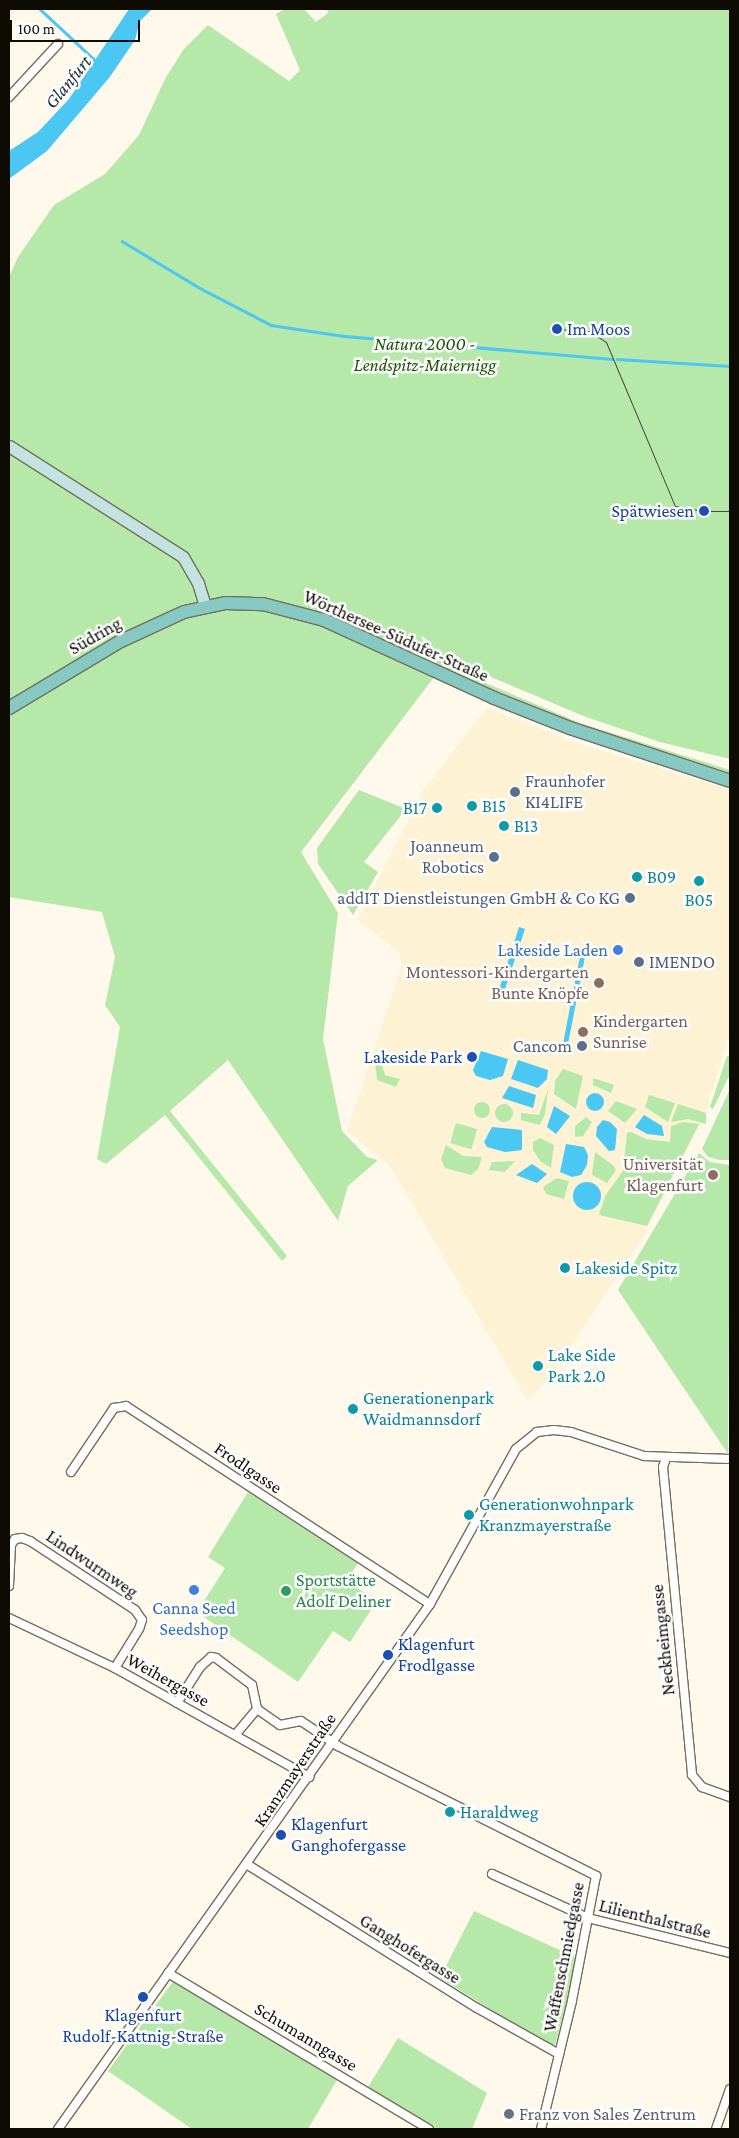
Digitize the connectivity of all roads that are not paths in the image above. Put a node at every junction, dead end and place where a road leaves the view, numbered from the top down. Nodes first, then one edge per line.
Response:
1 (58, 44) dead end
2 (9, 97) edge
3 (9, 446) edge
4 (204, 606) junction
5 (9, 708) edge
6 (730, 780) edge
7 (666, 1458) junction
8 (730, 1459) edge
9 (71, 1472) dead end
10 (9, 1586) edge
11 (430, 1604) junction
12 (9, 1618) edge
13 (115, 1668) junction
14 (177, 1703) junction
15 (257, 1709) junction
16 (236, 1734) junction
17 (331, 1740) junction
18 (309, 1777) junction
19 (730, 1797) edge
20 (248, 1865) junction
21 (492, 1874) dead end
22 (588, 1918) junction
23 (730, 1953) edge
24 (168, 1972) junction
25 (560, 2054) junction
26 (730, 2089) edge
27 (58, 2129) edge
28 (429, 2129) edge
29 (541, 2129) edge
30 (716, 2129) edge

1 - 2 street
3 - 4 main road
4 - 5 main road, Südring
4 - 6 main road, Wörthersee-Südufer-Straße
7 - 8 street
7 - 11 street, Kranzmayerstraße
7 - 19 street, Neckheimgasse
9 - 11 street, Frodlgasse
10 - 13 street, Lindwurmweg
11 - 17 street, Kranzmayerstraße
12 - 13 street, Weihergasse
13 - 14 street, Weihergasse
14 - 15 street
14 - 16 street, Weihergasse
15 - 16 street
15 - 17 street
16 - 18 street, Weihergasse
17 - 18 street, Kranzmayerstraße
17 - 22 street, Waffenschmiedgasse
18 - 20 street, Kranzmayerstraße
20 - 24 street, Kranzmayerstraße
20 - 25 street, Ganghofergasse
21 - 22 street, Lilienthalstraße
22 - 23 street, Lilienthalstraße
22 - 25 street, Waffenschmiedgasse
24 - 27 street, Kranzmayerstraße
24 - 28 street, Schumanngasse
25 - 29 street, Waffenschmiedgasse
26 - 30 street

